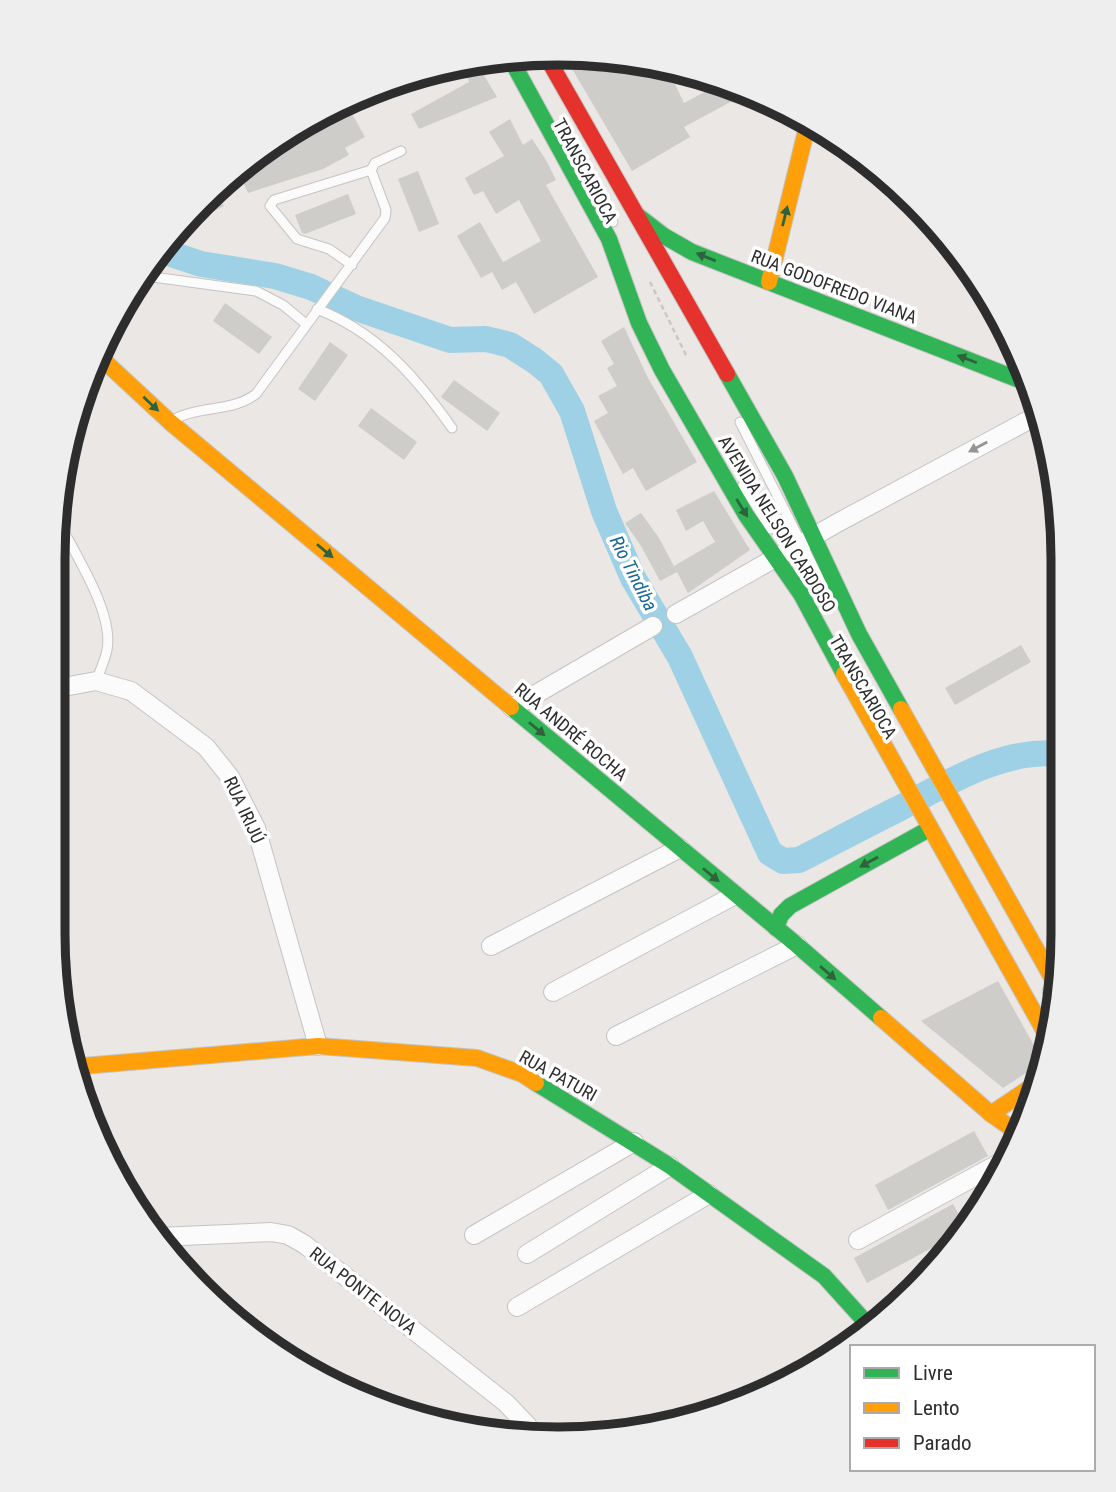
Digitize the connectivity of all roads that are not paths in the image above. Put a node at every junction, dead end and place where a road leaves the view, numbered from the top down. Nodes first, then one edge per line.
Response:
1 (551, 65) edge
2 (540, 66) edge
3 (515, 67) edge
4 (805, 131) edge
5 (401, 151) dead end
6 (579, 157) dead end
7 (371, 170) junction
8 (604, 179) dead end
9 (633, 211) junction
10 (352, 265) junction
11 (153, 277) dead end
12 (769, 282) junction
13 (636, 284) dead end
14 (319, 306) junction
15 (306, 324) junction
16 (658, 338) dead end
17 (105, 362) edge
18 (1018, 379) edge
19 (736, 413) dead end
20 (1031, 419) edge
21 (170, 422) junction
22 (452, 428) dead end
23 (711, 433) dead end
24 (740, 479) dead end
25 (775, 534) dead end
26 (66, 535) edge
27 (791, 547) junction
28 (826, 592) dead end
29 (676, 614) dead end
30 (839, 616) dead end
31 (653, 626) dead end
32 (96, 681) junction
33 (65, 687) edge
34 (512, 708) junction
35 (880, 717) dead end
36 (898, 724) dead end
37 (929, 829) junction
38 (680, 848) junction
39 (735, 895) junction
40 (776, 928) junction
41 (797, 945) junction
42 (491, 946) dead end
43 (1049, 973) edge
44 (1043, 983) dead end
45 (553, 992) dead end
46 (1047, 996) edge
47 (1040, 999) dead end
48 (1046, 1004) edge
49 (1042, 1028) edge
50 (616, 1036) dead end
51 (318, 1046) junction
52 (83, 1066) edge
53 (1026, 1091) edge
54 (991, 1114) junction
55 (1011, 1128) edge
56 (634, 1142) junction
57 (670, 1166) junction
58 (992, 1167) edge
59 (709, 1194) junction
60 (474, 1235) dead end
61 (169, 1237) edge
62 (858, 1240) dead end
63 (527, 1254) dead end
64 (517, 1307) dead end
65 (863, 1321) edge
66 (528, 1426) edge

1 - 9 main road, AVENIDA NELSON CARDOSO
2 - 8 lane, TRANSCARIOCA
3 -> 27 main road, AVENIDA NELSON CARDOSO
12 -> 4 main road
5 - 7 lane
6 - 13 lane, TRANSCARIOCA
7 - 10 lane
7 - 10 lane
12 -> 9 main road, RUA GODOFREDO VIANA
9 - 27 main road, AVENIDA NELSON CARDOSO
10 - 14 lane
11 - 15 lane
18 -> 12 main road, RUA GODOFREDO VIANA
14 - 15 lane
14 - 22 lane
15 - 21 lane
16 - 23 lane
17 -> 21 main road, RUA ANDRÉ ROCHA
19 - 27 lane, TRANSCARIOCA
20 -> 27 street
21 -> 34 main road, RUA ANDRÉ ROCHA
24 - 25 lane
26 - 32 lane
27 - 28 lane, TRANSCARIOCA
27 - 29 street
27 - 35 lane, TRANSCARIOCA
27 - 37 main road, AVENIDA NELSON CARDOSO
27 - 43 main road, AVENIDA NELSON CARDOSO
30 - 36 lane, TRANSCARIOCA
31 - 34 street
32 - 33 street, RUA IRIJÚ
32 - 51 street, RUA IRIJÚ
34 -> 38 main road, RUA ANDRÉ ROCHA
37 -> 40 main road
37 - 49 main road, AVENIDA NELSON CARDOSO
38 -> 39 main road, RUA ANDRÉ ROCHA
38 - 42 street
39 - 40 main road, RUA ANDRÉ ROCHA
39 - 45 street
40 - 41 main road, RUA ANDRÉ ROCHA
41 - 50 street
41 -> 54 main road, RUA ANDRÉ ROCHA
44 - 46 lane
47 - 48 lane
51 - 52 main road, RUA PATURI
51 - 56 main road, RUA PATURI
53 - 54 main road
54 - 55 main road, RUA ANDRÉ ROCHA
56 - 57 main road, RUA PATURI
56 - 60 street
57 - 59 main road, RUA PATURI
57 - 63 street
58 - 62 street
59 - 64 street
59 - 65 main road, RUA PATURI
61 - 66 street, RUA PONTE NOVA

